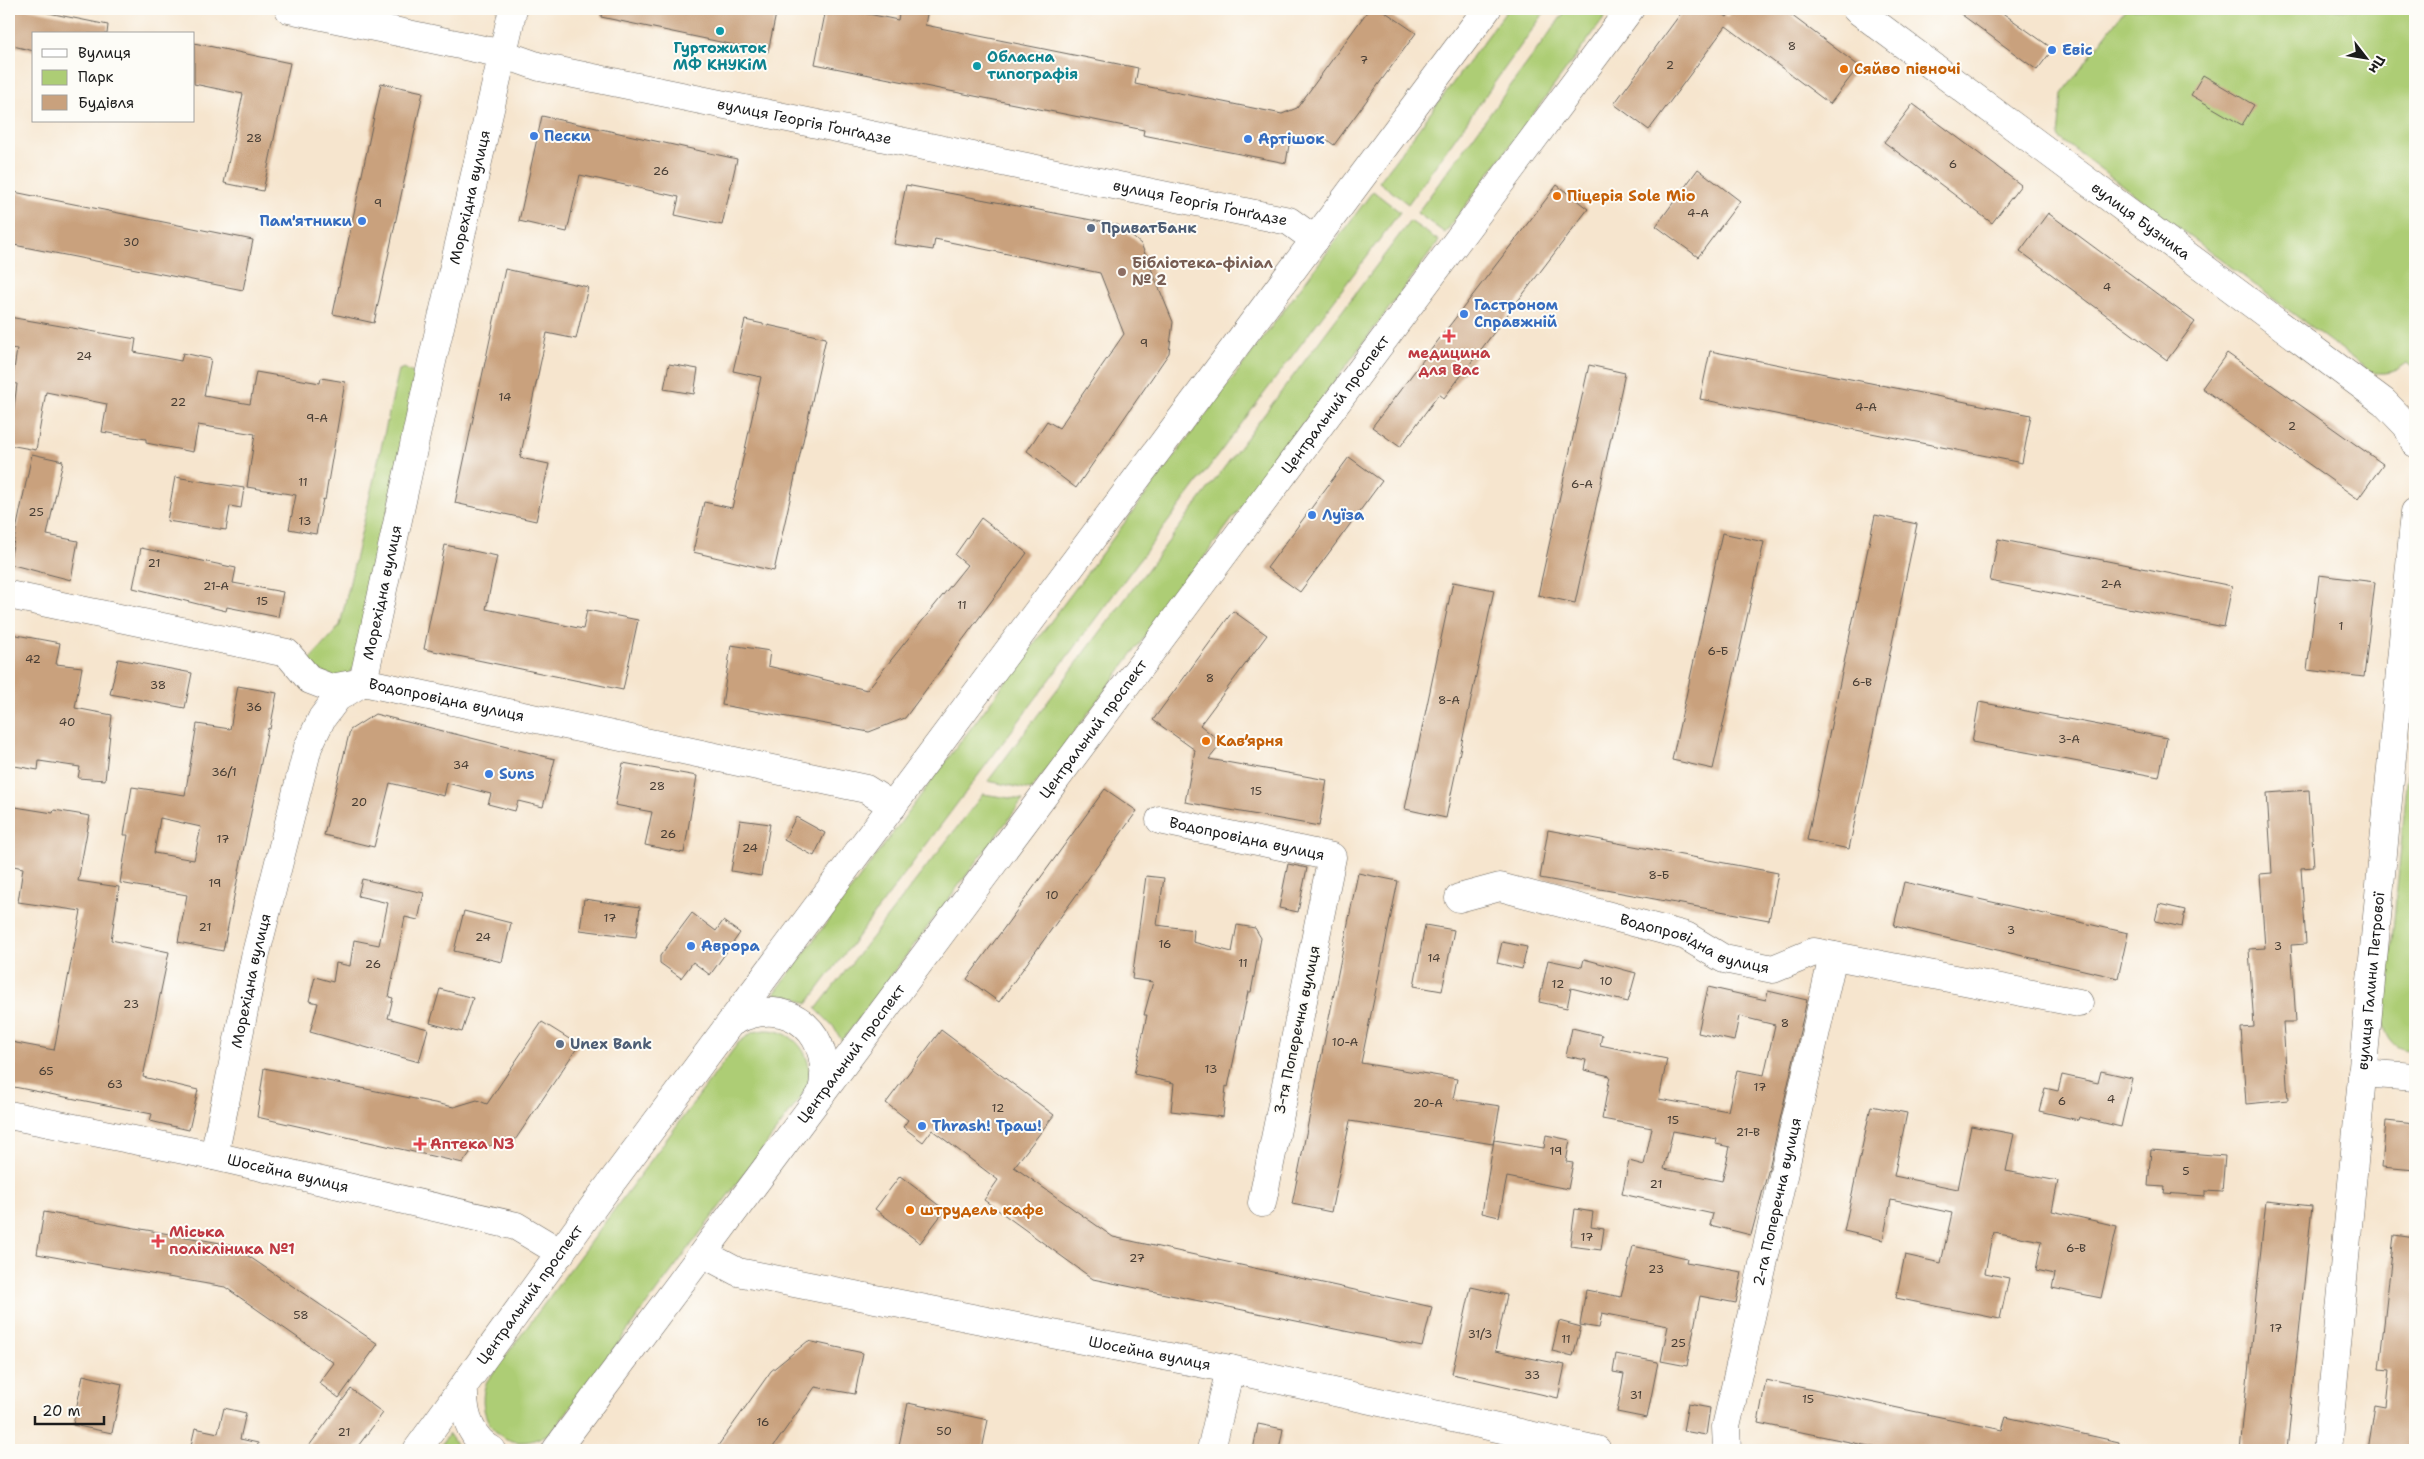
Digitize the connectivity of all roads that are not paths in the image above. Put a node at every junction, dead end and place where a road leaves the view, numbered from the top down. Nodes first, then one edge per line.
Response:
1 (289, 9) edge
2 (513, 9) edge
3 (1487, 9) edge
4 (1630, 9) edge
5 (1856, 9) edge
6 (503, 54) junction
7 (1314, 240) junction
8 (2415, 443) edge
9 (2415, 512) edge
10 (9, 595) edge
11 (364, 682) junction
12 (892, 806) junction
13 (1160, 820) dead end
14 (1332, 857) joint
15 (1459, 898) dead end
16 (1834, 956) junction
17 (2079, 1003) dead end
18 (734, 1021) junction
19 (2362, 1073) junction
20 (2415, 1077) edge
21 (821, 1095) junction
22 (9, 1114) edge
23 (214, 1156) junction
24 (1262, 1203) dead end
25 (561, 1253) junction
26 (704, 1254) junction
27 (1230, 1369) junction
28 (464, 1387) junction
29 (417, 1450) edge
30 (492, 1450) edge
31 (556, 1450) edge
32 (1211, 1450) edge
33 (1597, 1450) edge
34 (1727, 1450) edge
35 (2327, 1450) edge

1 - 6 street, вулиця Георгія Ґонґадзе
2 - 6 street, Морехідна вулиця
3 - 7 street, Центральний проспект
4 - 21 street, Центральний проспект
5 - 8 street, вулиця Бузника
6 - 7 street, вулиця Георгія Ґонґадзе
6 - 11 street, Морехідна вулиця
7 - 12 street, Центральний проспект
9 - 19 street, вулиця Галини Петрової
10 - 11 street, Водопровідна вулиця
11 - 12 street, Водопровідна вулиця
11 - 23 street, Морехідна вулиця
12 - 18 street, Центральний проспект
13 - 14 street, Водопровідна вулиця
14 - 24 street, 3-тя Поперечна вулиця
15 - 16 street, Водопровідна вулиця
16 - 17 street, Водопровідна вулиця
16 - 34 street, 2-га Поперечна вулиця
18 - 21 street
18 - 25 street, Центральний проспект
19 - 20 street
19 - 35 street, вулиця Галини Петрової
21 - 26 street, Центральний проспект
22 - 23 street, Шосейна вулиця
23 - 25 street, Шосейна вулиця
25 - 28 street, Центральний проспект
26 - 27 street, Шосейна вулиця
26 - 31 street, Центральний проспект
27 - 32 street
27 - 33 street, Шосейна вулиця
28 - 29 street, Центральний проспект
28 - 30 street

